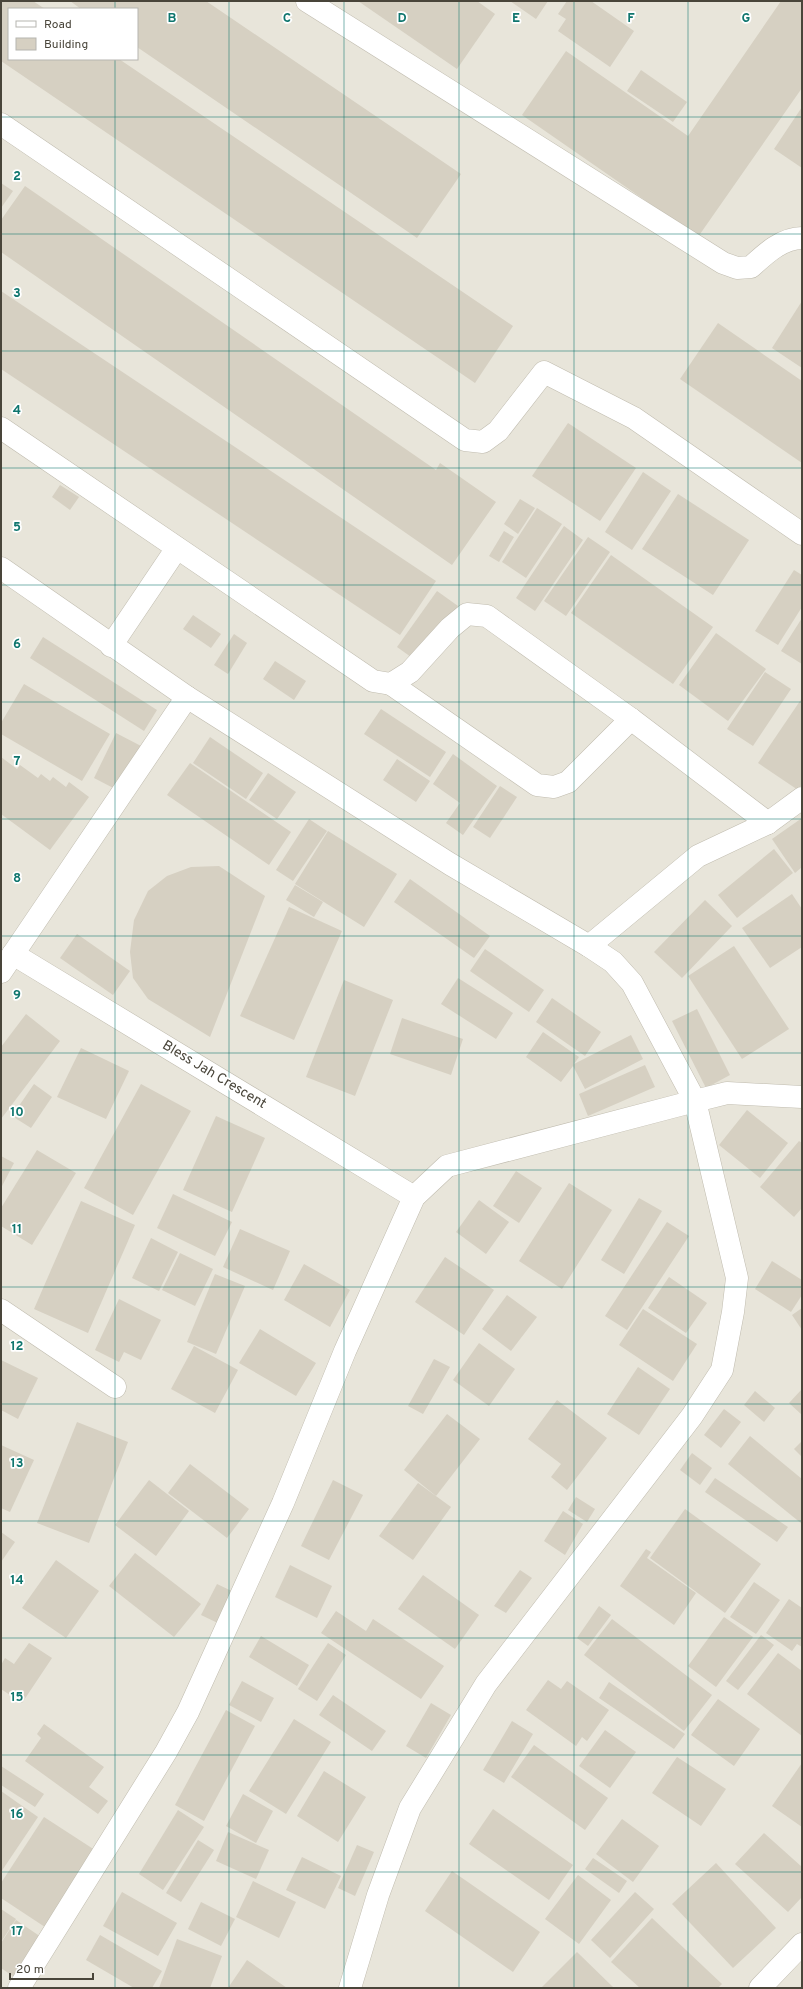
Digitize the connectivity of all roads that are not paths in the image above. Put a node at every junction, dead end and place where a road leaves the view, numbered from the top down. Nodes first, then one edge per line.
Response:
1 (307, 1) edge
2 (1, 124) edge
3 (802, 238) edge
4 (1, 428) edge
5 (802, 534) edge
6 (177, 548) junction
7 (1, 568) edge
8 (111, 646) junction
9 (391, 684) junction
10 (187, 697) junction
11 (631, 719) junction
12 (802, 798) edge
13 (768, 823) junction
14 (589, 946) junction
15 (14, 954) junction
16 (1, 972) edge
17 (802, 1097) edge
18 (695, 1101) junction
19 (414, 1197) junction
20 (1, 1310) edge
21 (115, 1387) dead end
22 (802, 1944) edge
23 (772, 1984) edge
24 (20, 1988) edge
25 (350, 1988) edge

1 - 3 street
2 - 5 street
4 - 6 street
6 - 8 street
6 - 9 street
7 - 8 street
8 - 10 street
9 - 11 street
9 - 11 street
10 - 14 street
10 - 15 street
11 - 13 street
12 - 13 street
13 - 14 street
14 - 18 street
15 - 16 street
15 - 19 street, Bless Jah Crescent
17 - 18 street
18 - 19 street
18 - 25 street
19 - 24 street
20 - 21 street
22 - 23 street

